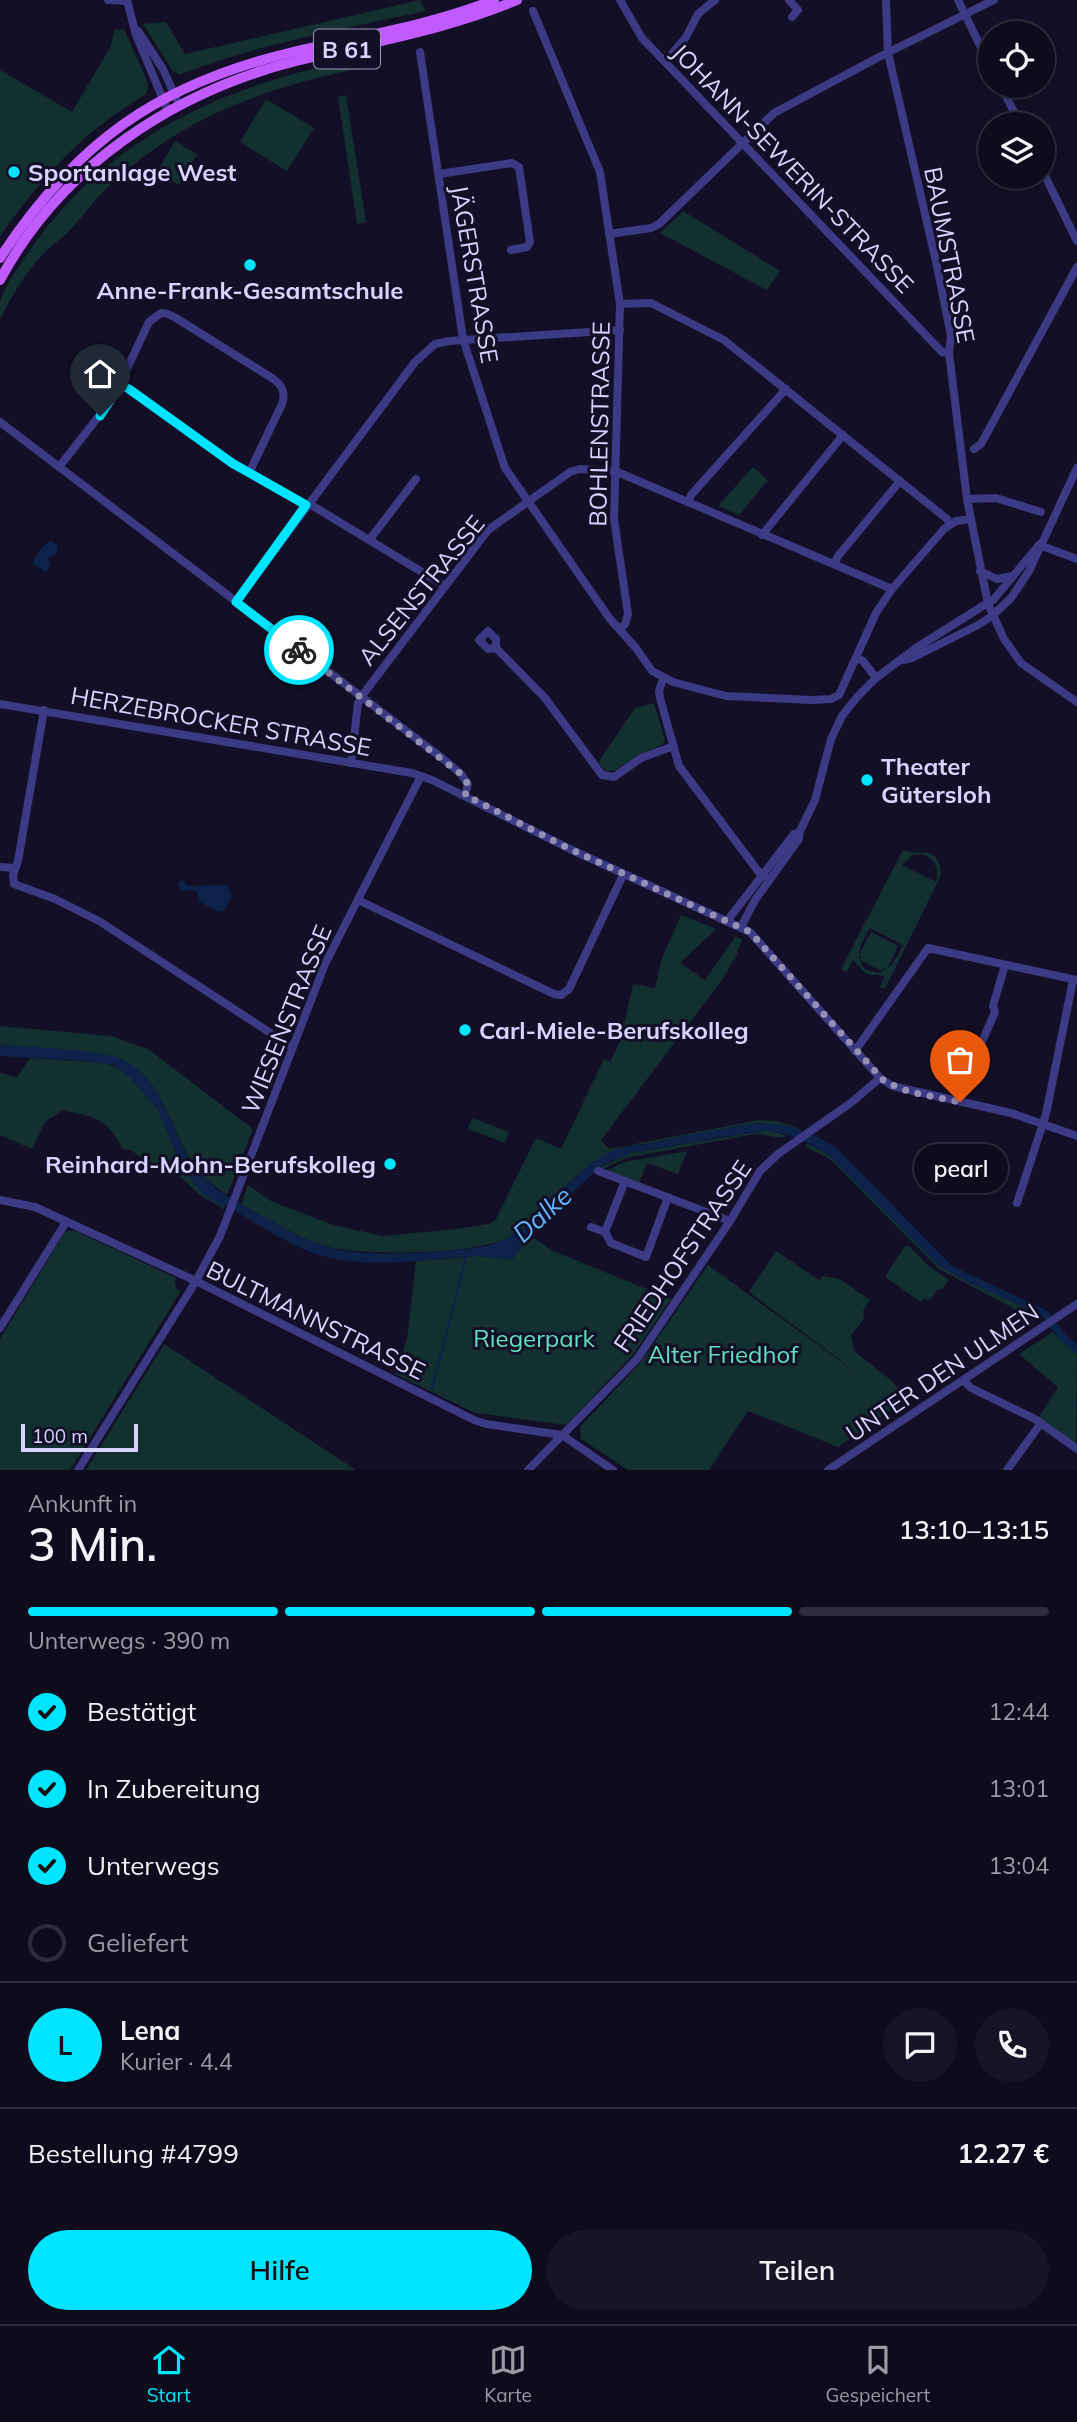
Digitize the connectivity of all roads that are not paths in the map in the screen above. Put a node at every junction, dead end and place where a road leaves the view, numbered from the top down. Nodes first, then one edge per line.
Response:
1 (108, 0) edge
2 (495, 0) edge
3 (517, 0) edge
4 (620, 0) edge
5 (715, 0) edge
6 (789, 0) edge
7 (886, 0) edge
8 (958, 0) edge
9 (994, 0) edge
10 (127, 1) edge
11 (533, 11) dead end
12 (965, 14) junction
13 (792, 17) dead end
14 (133, 26) junction
15 (978, 41) edge
16 (419, 52) dead end
17 (888, 53) junction
18 (664, 62) junction
19 (173, 93) junction
20 (163, 98) junction
21 (178, 105) junction
22 (168, 111) junction
23 (743, 143) junction
24 (439, 174) junction
25 (1051, 189) edge
26 (609, 234) junction
27 (1077, 241) edge
28 (511, 250) dead end
29 (0, 258) edge
30 (1077, 267) edge
31 (0, 280) edge
32 (620, 304) junction
33 (620, 330) junction
34 (463, 339) junction
35 (949, 353) junction
36 (120, 385) junction
37 (786, 390) junction
38 (0, 422) edge
39 (843, 435) junction
40 (974, 449) dead end
41 (59, 467) junction
42 (1077, 468) edge
43 (615, 471) junction
44 (249, 473) junction
45 (416, 479) dead end
46 (900, 481) junction
47 (967, 499) junction
48 (688, 502) junction
49 (528, 503) junction
50 (306, 505) junction
51 (1041, 512) dead end
52 (971, 519) junction
53 (950, 524) junction
54 (762, 535) junction
55 (370, 539) junction
56 (1040, 545) junction
57 (1077, 559) edge
58 (834, 564) junction
59 (980, 571) junction
60 (1016, 575) junction
61 (445, 586) junction
62 (892, 589) junction
63 (236, 602) junction
64 (988, 604) junction
65 (992, 616) junction
66 (620, 629) junction
67 (496, 648) dead end
68 (856, 658) junction
69 (903, 660) junction
70 (876, 678) junction
71 (663, 679) junction
72 (361, 696) junction
73 (1077, 702) edge
74 (0, 704) edge
75 (44, 710) junction
76 (674, 746) junction
77 (351, 763) junction
78 (421, 776) junction
79 (465, 795) junction
80 (0, 867) edge
81 (15, 868) junction
82 (623, 875) junction
83 (767, 878) junction
84 (358, 900) junction
85 (727, 921) junction
86 (741, 927) junction
87 (1005, 965) junction
88 (1075, 980) edge
89 (292, 1047) junction
90 (855, 1051) junction
91 (974, 1060) dead end
92 (880, 1078) junction
93 (1043, 1123) junction
94 (1077, 1136) edge
95 (598, 1171) dead end
96 (625, 1181) junction
97 (668, 1198) junction
98 (0, 1200) edge
99 (1017, 1203) dead end
100 (730, 1221) junction
101 (66, 1222) junction
102 (591, 1227) dead end
103 (605, 1232) junction
104 (195, 1281) junction
105 (1077, 1304) edge
106 (0, 1328) edge
107 (964, 1381) junction
108 (1041, 1423) junction
109 (562, 1435) junction
110 (1077, 1449) edge
111 (78, 1470) edge
112 (528, 1470) edge
113 (613, 1470) edge
114 (828, 1470) edge
115 (1007, 1470) edge

1 - 10 street
2 - 19 main road, B 61
3 - 21 main road, B 61
4 - 18 street, JOHANN-SEWERIN-STRASSE
5 - 18 street
6 - 13 street
7 - 17 street, BAUMSTRASSE
8 - 12 street
9 - 12 street
10 - 14 street
11 - 26 street, BOHLENSTRASSE
12 - 15 street
12 - 17 street
14 - 19 street
14 - 20 street
16 - 24 street, JÄGERSTRASSE
17 - 23 street
17 - 35 street, BAUMSTRASSE
18 - 23 street, JOHANN-SEWERIN-STRASSE
19 - 20 main road, B 61
19 - 21 street
20 - 22 street
20 - 29 main road, B 61
21 - 22 main road, B 61
22 - 31 main road, B 61
23 - 26 street
23 - 35 street, JOHANN-SEWERIN-STRASSE
24 - 28 street
24 - 34 street, JÄGERSTRASSE
25 - 27 street
26 - 32 street, BOHLENSTRASSE
30 - 40 street
32 - 33 street, BOHLENSTRASSE
32 - 37 street
33 - 34 street
33 - 43 street, BOHLENSTRASSE
34 - 49 street, JÄGERSTRASSE
34 - 50 street
35 - 47 street, BAUMSTRASSE
36 - 41 street
36 - 44 street
36 - 44 street
37 - 39 street
37 - 48 street
38 - 41 street
39 - 46 street
39 - 54 street
41 - 63 street
42 - 56 street
43 - 48 street, ALSENSTRASSE
43 - 49 street, ALSENSTRASSE
43 - 66 street, BOHLENSTRASSE
44 - 50 street
45 - 55 street
46 - 53 street
46 - 58 street
47 - 51 street
47 - 52 street, BAUMSTRASSE
48 - 54 street, ALSENSTRASSE
49 - 61 street, ALSENSTRASSE
49 - 66 street, JÄGERSTRASSE
50 - 55 street
50 - 63 street
52 - 53 street
52 - 59 street, BAUMSTRASSE
53 - 62 street
54 - 58 street, ALSENSTRASSE
55 - 61 street
56 - 57 street
56 - 60 street
56 - 65 street
58 - 62 street, ALSENSTRASSE
59 - 60 street
59 - 64 street, BAUMSTRASSE
60 - 64 street
61 - 72 street, ALSENSTRASSE
62 - 68 street
63 - 72 street
64 - 65 street, BAUMSTRASSE
64 - 69 street
65 - 69 street
65 - 73 street, BAUMSTRASSE
66 - 71 street
67 - 76 street
68 - 70 street
68 - 71 street
69 - 70 street
70 - 83 street
71 - 76 street
72 - 77 street, ALSENSTRASSE
72 - 79 street
74 - 75 street, HERZEBROCKER STRASSE
75 - 77 street, HERZEBROCKER STRASSE
75 - 81 street
76 - 83 street
77 - 78 street, HERZEBROCKER STRASSE
78 - 79 street, HERZEBROCKER STRASSE
78 - 84 street, WIESENSTRASSE
79 - 82 street, HERZEBROCKER STRASSE
80 - 81 street
81 - 89 street
82 - 84 street
82 - 85 street, HERZEBROCKER STRASSE
83 - 85 street
83 - 86 street
84 - 89 street, WIESENSTRASSE
85 - 86 street, HERZEBROCKER STRASSE
86 - 90 street, HERZEBROCKER STRASSE
87 - 88 street
87 - 90 street
87 - 91 street
88 - 93 street
89 - 104 street, WIESENSTRASSE
90 - 92 street, HERZEBROCKER STRASSE
92 - 93 street
92 - 100 street, FRIEDHOFSTRASSE
93 - 94 street
93 - 99 street
95 - 96 street
96 - 97 street
96 - 103 street
97 - 100 street
97 - 103 street
98 - 101 street, BULTMANNSTRASSE
100 - 109 street, FRIEDHOFSTRASSE
101 - 104 street, BULTMANNSTRASSE
101 - 106 street
102 - 103 street
104 - 109 street, BULTMANNSTRASSE
104 - 111 street, WIESENSTRASSE
105 - 107 street, UNTER DEN ULMEN
107 - 108 street
107 - 114 street, UNTER DEN ULMEN
108 - 110 street
108 - 115 street
109 - 112 street, FRIEDHOFSTRASSE
109 - 113 street, BULTMANNSTRASSE

